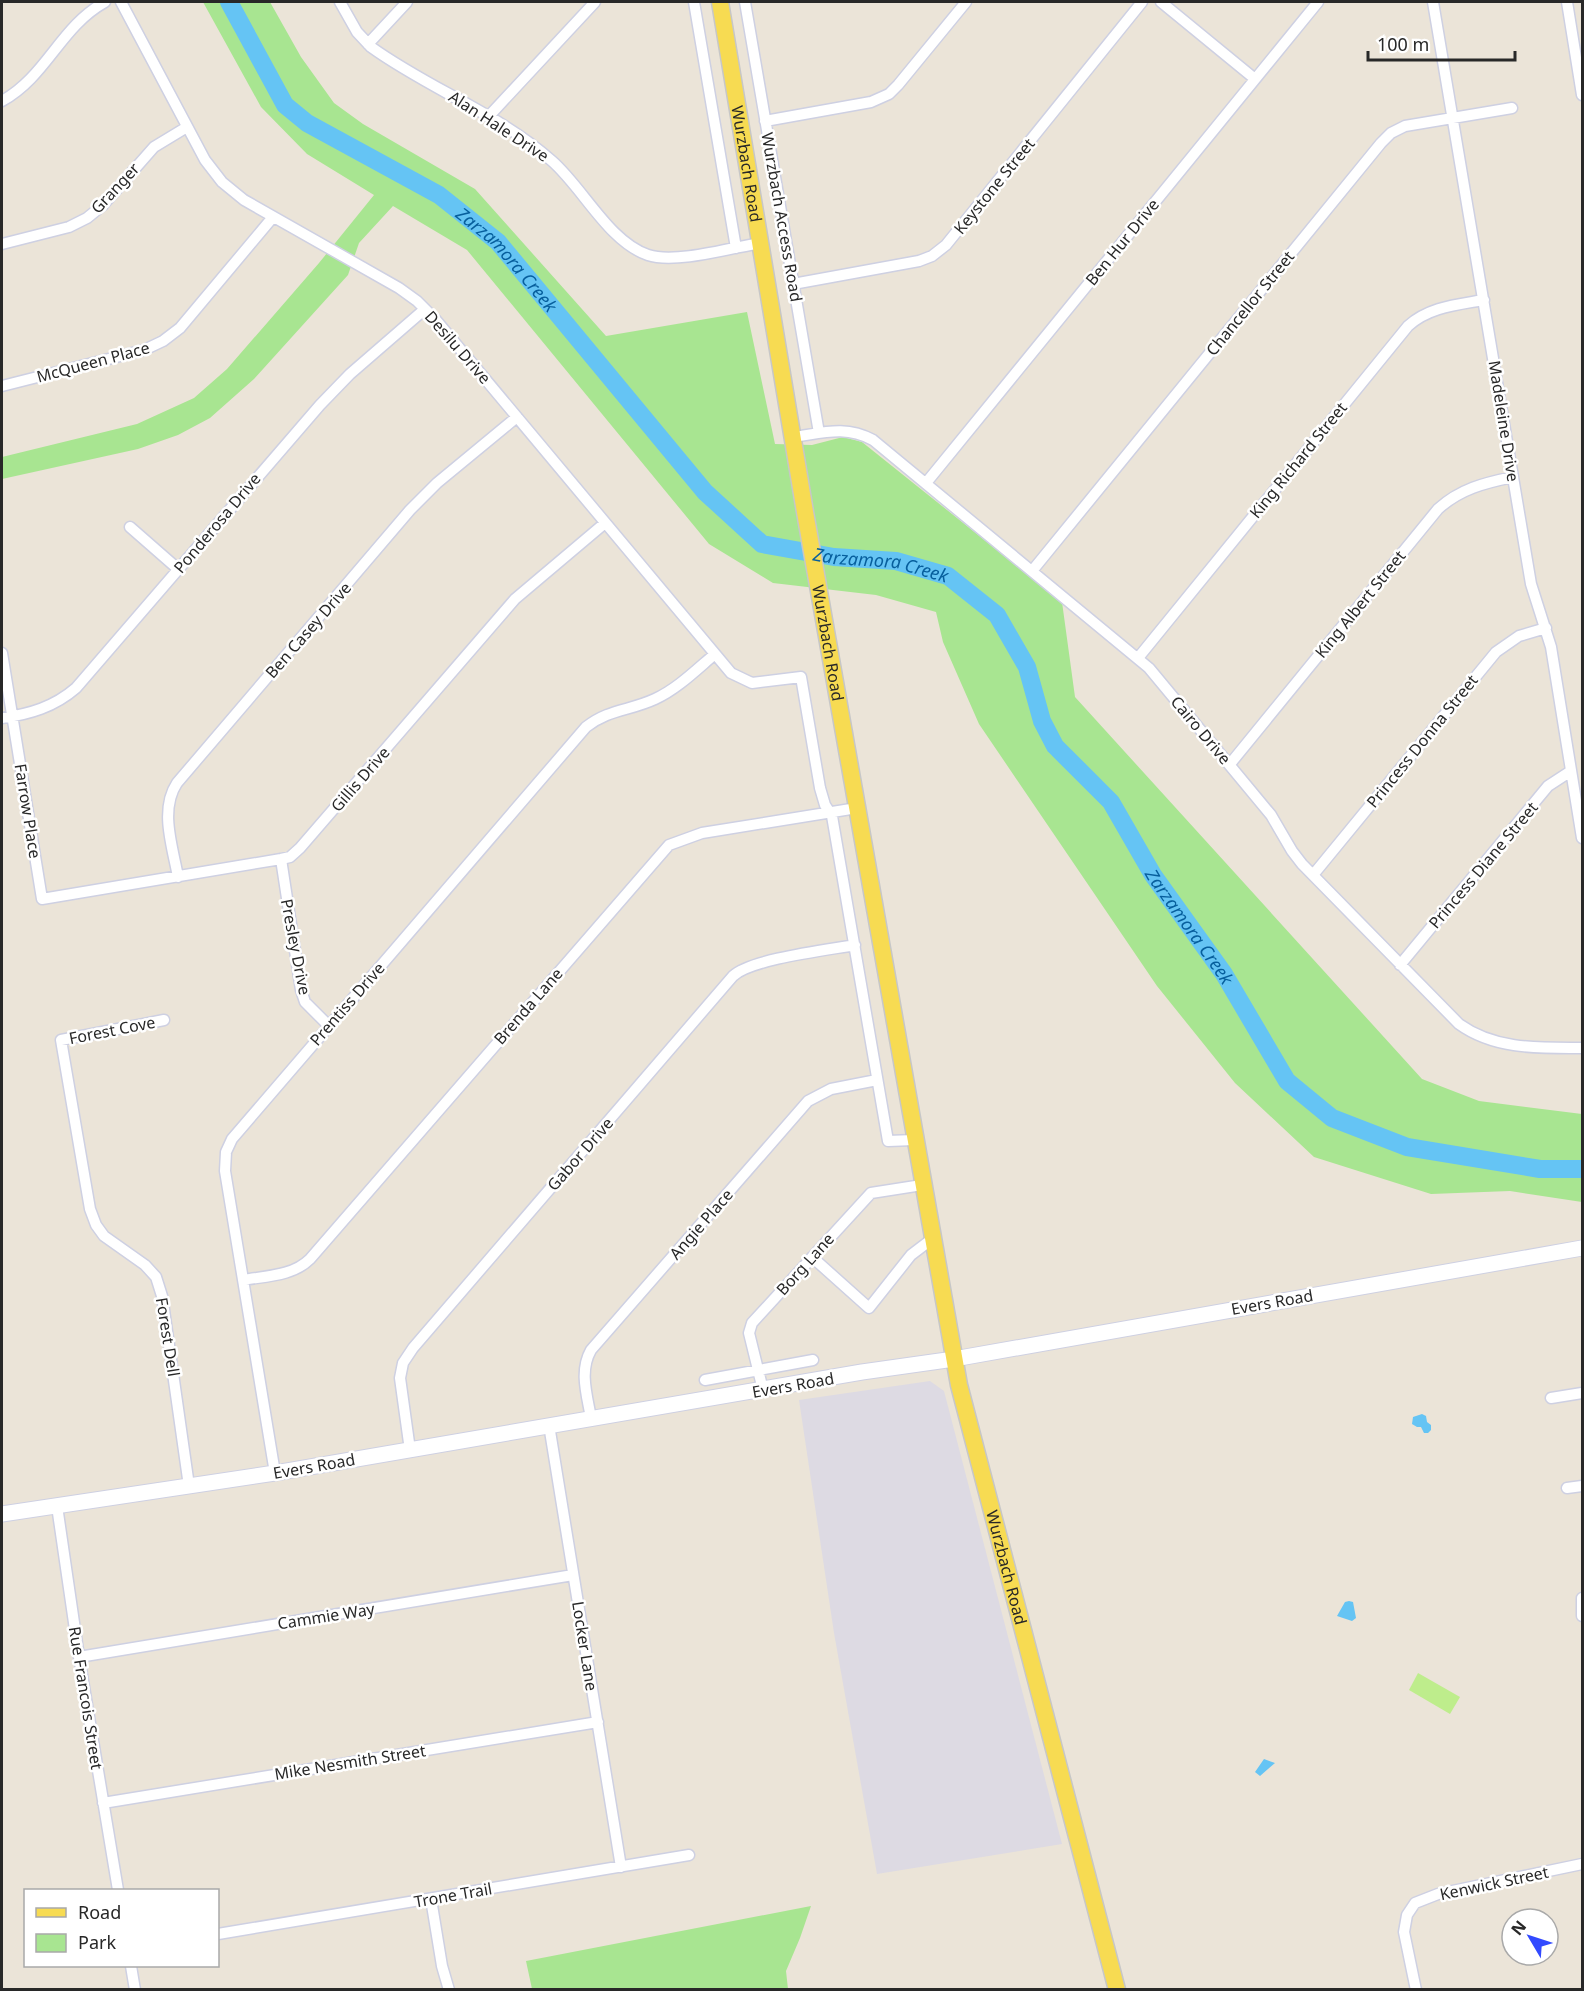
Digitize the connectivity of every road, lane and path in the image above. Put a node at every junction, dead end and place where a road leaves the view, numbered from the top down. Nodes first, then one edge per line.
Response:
1 (105, 2) edge
2 (121, 2) edge
3 (340, 2) edge
4 (407, 2) edge
5 (595, 2) edge
6 (694, 2) edge
7 (720, 2) edge
8 (745, 2) edge
9 (966, 2) edge
10 (1142, 2) edge
11 (1161, 2) edge
12 (1318, 2) edge
13 (1433, 2) edge
14 (1567, 2) edge
15 (368, 44) junction
16 (1255, 79) junction
17 (1582, 95) edge
18 (2, 101) edge
19 (1512, 108) dead end
20 (489, 116) junction
21 (1452, 118) junction
22 (765, 121) junction
23 (187, 128) junction
24 (273, 217) junction
25 (760, 243) junction
26 (2, 244) edge
27 (736, 248) junction
28 (793, 284) junction
29 (1484, 300) junction
30 (425, 309) junction
31 (2, 386) edge
32 (517, 417) junction
33 (819, 433) junction
34 (792, 437) junction
35 (1513, 477) junction
36 (926, 483) junction
37 (605, 523) junction
38 (129, 527) dead end
39 (178, 569) junction
40 (1032, 571) junction
41 (1546, 628) junction
42 (2, 653) edge
43 (715, 654) junction
44 (1138, 658) junction
45 (801, 677) joint
46 (7, 717) edge
47 (1230, 764) junction
48 (1571, 771) junction
49 (857, 808) junction
50 (831, 813) junction
51 (1582, 838) edge
52 (281, 859) junction
53 (1313, 875) junction
54 (178, 878) junction
55 (42, 899) joint
56 (855, 945) junction
57 (1400, 965) junction
58 (164, 1020) dead end
59 (329, 1026) junction
60 (61, 1040) joint
61 (1582, 1048) edge
62 (877, 1080) junction
63 (914, 1140) junction
64 (922, 1185) junction
65 (932, 1239) junction
66 (1582, 1248) edge
67 (812, 1257) junction
68 (243, 1280) junction
69 (954, 1359) junction
70 (813, 1360) dead end
71 (759, 1370) junction
72 (705, 1380) dead end
73 (763, 1390) junction
74 (1582, 1393) edge
75 (1551, 1398) dead end
76 (591, 1418) junction
77 (549, 1425) junction
78 (410, 1450) junction
79 (275, 1473) junction
80 (189, 1486) junction
81 (1582, 1486) edge
82 (1567, 1488) dead end
83 (57, 1506) junction
84 (2, 1514) edge
85 (573, 1575) junction
86 (1582, 1598) edge
87 (1582, 1616) edge
88 (79, 1657) junction
89 (598, 1722) junction
90 (103, 1803) junction
91 (689, 1855) dead end
92 (1582, 1864) edge
93 (621, 1867) junction
94 (118, 1889) edge
95 (431, 1899) junction
96 (219, 1934) edge
97 (131, 1967) edge
98 (135, 1989) edge
99 (449, 1989) edge
100 (1117, 1989) edge
101 (1416, 1989) edge

1 - 18 street
2 - 23 street, Desilu Drive
3 - 15 street, Alan Hale Drive
4 - 15 street
5 - 20 street
6 - 27 street
7 - 25 main road, Wurzbach Road
8 - 22 street, Wurzbach Access Road
9 - 22 street
10 - 28 street, Keystone Street
11 - 16 street
12 - 16 street, Ben Hur Drive
13 - 21 street, Madeleine Drive
14 - 17 street
15 - 20 street, Alan Hale Drive
16 - 36 street, Ben Hur Drive
19 - 21 street, Chancellor Street
20 - 27 street, Alan Hale Drive
21 - 29 street, Madeleine Drive
21 - 40 street, Chancellor Street
22 - 28 street, Wurzbach Access Road
23 - 24 street, Desilu Drive
23 - 26 street, Granger
24 - 30 street, Desilu Drive
24 - 31 street, McQueen Place
25 - 27 street, Alan Hale Drive
25 - 34 main road, Wurzbach Road
28 - 33 street, Wurzbach Access Road
29 - 35 street, Madeleine Drive
29 - 44 street, King Richard Street
30 - 32 street, Desilu Drive
30 - 39 street, Ponderosa Drive
32 - 37 street, Desilu Drive
32 - 54 street, Ben Casey Drive
33 - 34 street, Cairo Drive
33 - 36 street, Cairo Drive
34 - 49 main road, Wurzbach Road
35 - 41 street, Madeleine Drive
35 - 47 street, King Albert Street
36 - 40 street, Cairo Drive
37 - 43 street, Desilu Drive
37 - 52 street, Gillis Drive
38 - 39 street
39 - 46 street, Ponderosa Drive
40 - 44 street, Cairo Drive
41 - 48 street, Madeleine Drive
41 - 53 street, Princess Donna Street
42 - 46 street, Farrow Place
43 - 45 street, Desilu Drive
43 - 59 street, Prentiss Drive
44 - 47 street, Cairo Drive
45 - 50 street, Wurzbach Road
46 - 55 street, Farrow Place
47 - 53 street, Cairo Drive
48 - 51 street, Madeleine Drive
48 - 57 street, Princess Diane Street
49 - 50 street, Brenda Lane
49 - 63 main road, Wurzbach Road
50 - 56 street, Wurzbach Road
50 - 68 street, Brenda Lane
52 - 54 street, Gillis Drive
52 - 59 street, Presley Drive
53 - 57 street, Cairo Drive
54 - 55 street, Gillis Drive
56 - 62 street, Wurzbach Road
56 - 78 street, Gabor Drive
57 - 61 street, Cairo Drive
58 - 60 street, Forest Cove
59 - 68 street, Prentiss Drive
60 - 80 street, Forest Dell
62 - 63 street, Wurzbach Road
62 - 76 street, Angie Place
63 - 64 main road, Wurzbach Road
64 - 65 main road, Wurzbach Road
64 - 67 street, Borg Lane
65 - 67 street
65 - 69 main road, Wurzbach Road
66 - 69 main road, Evers Road
67 - 71 street, Borg Lane
68 - 79 street, Prentiss Drive
69 - 73 main road, Evers Road
69 - 100 main road, Wurzbach Road
70 - 71 street
71 - 72 street
71 - 73 street, Borg Lane
73 - 76 main road, Evers Road
74 - 75 street
76 - 77 main road, Evers Road
77 - 78 main road, Evers Road
77 - 85 street, Locker Lane
78 - 79 main road, Evers Road
79 - 80 main road, Evers Road
80 - 83 main road, Evers Road
81 - 82 street
83 - 84 main road, Evers Road
83 - 88 street, Rue Francois Street
85 - 88 street, Cammie Way
85 - 89 street, Locker Lane
86 - 87 street
88 - 90 street, Rue Francois Street
89 - 90 street, Mike Nesmith Street
89 - 93 street, Locker Lane
90 - 94 street, Rue Francois Street
91 - 93 street, Trone Trail
92 - 101 street, Kenwick Street
93 - 95 street, Trone Trail
95 - 96 street, Trone Trail
95 - 99 street
97 - 98 street

